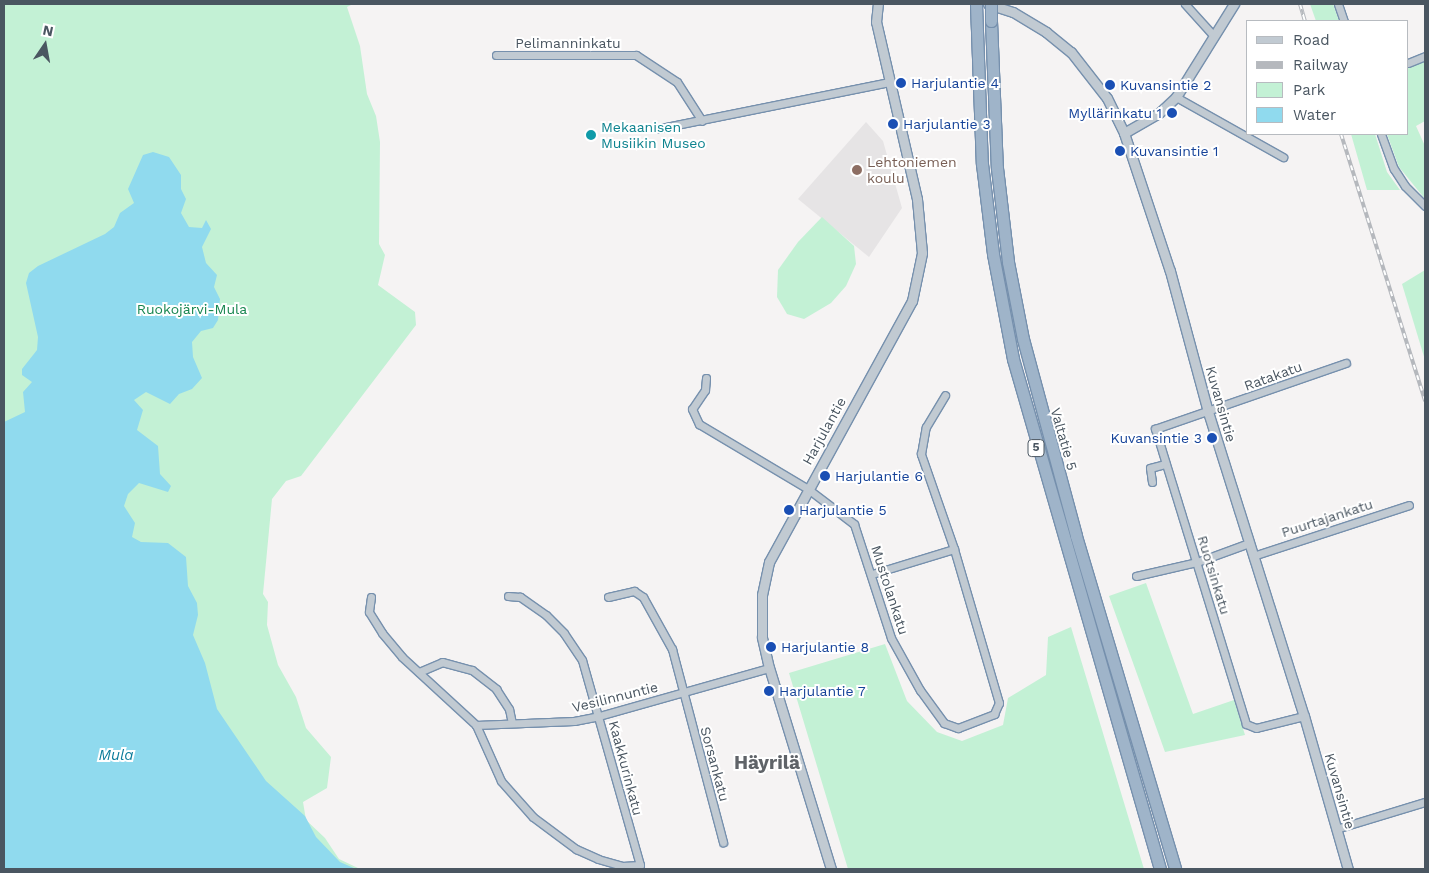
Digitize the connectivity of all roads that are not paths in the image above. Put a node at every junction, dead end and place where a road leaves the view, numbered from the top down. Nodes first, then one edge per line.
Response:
1 (878, 4) edge
2 (990, 4) edge
3 (1185, 4) edge
4 (1234, 4) edge
5 (1338, 4) edge
6 (976, 9) edge
7 (1344, 20) edge
8 (1212, 35) junction
9 (496, 55) dead end
10 (1425, 56) edge
11 (1409, 62) edge
12 (888, 82) junction
13 (1176, 97) junction
14 (702, 121) junction
15 (656, 129) dead end
16 (1124, 133) junction
17 (1381, 135) edge
18 (1283, 158) dead end
19 (1425, 206) edge
20 (1346, 363) dead end
21 (706, 378) dead end
22 (945, 395) dead end
23 (1208, 412) junction
24 (1165, 464) junction
25 (1152, 482) dead end
26 (808, 489) junction
27 (1409, 505) dead end
28 (1250, 543) junction
29 (954, 550) junction
30 (1254, 556) junction
31 (1197, 562) junction
32 (872, 574) junction
33 (1136, 576) dead end
34 (508, 596) dead end
35 (370, 597) dead end
36 (608, 597) dead end
37 (769, 668) junction
38 (419, 672) junction
39 (682, 693) junction
40 (599, 716) junction
41 (1304, 716) junction
42 (512, 723) junction
43 (476, 725) junction
44 (1425, 802) edge
45 (1336, 829) junction
46 (723, 842) dead end
47 (831, 869) edge
48 (1160, 869) edge
49 (1175, 869) edge
50 (1348, 869) edge

1 - 12 street, Harjulantie
2 - 16 street, Kuvansintie
2 - 49 highway, Valtatie 5 / 5, bridge
3 - 8 street
4 - 8 street
5 - 7 street
6 - 48 highway, 5
8 - 13 street
9 - 14 street, Pelimanninkatu
10 - 11 street
12 - 14 street
12 - 26 street, Harjulantie
13 - 16 street
13 - 18 street
14 - 15 street
16 - 23 street, Kuvansintie
17 - 19 street
20 - 23 street, Ratakatu
21 - 26 street, Mustolankatu
22 - 29 street, Mustolankatu
23 - 24 street, Ruotsinkatu
23 - 28 street, Kuvansintie
24 - 25 street
24 - 31 street, Ruotsinkatu
26 - 32 street, Mustolankatu
26 - 37 street, Harjulantie
27 - 30 street, Puurtajankatu
28 - 30 street, Kuvansintie
28 - 31 street
29 - 32 street
29 - 32 street, Mustolankatu
30 - 41 street, Kuvansintie
31 - 33 street
31 - 41 street, Ruotsinkatu
34 - 40 street, Kaakkurinkatu
35 - 38 street
36 - 39 street, Sorsankatu
37 - 39 street, Vesilinnuntie
37 - 47 street, Harjulantie
38 - 42 street
38 - 43 street
39 - 40 street, Vesilinnuntie
39 - 46 street, Sorsankatu
40 - 42 street, Vesilinnuntie
40 - 43 street, Kaakkurinkatu
41 - 45 street, Kuvansintie
42 - 43 street, Vesilinnuntie
44 - 45 street
45 - 50 street, Kuvansintie

